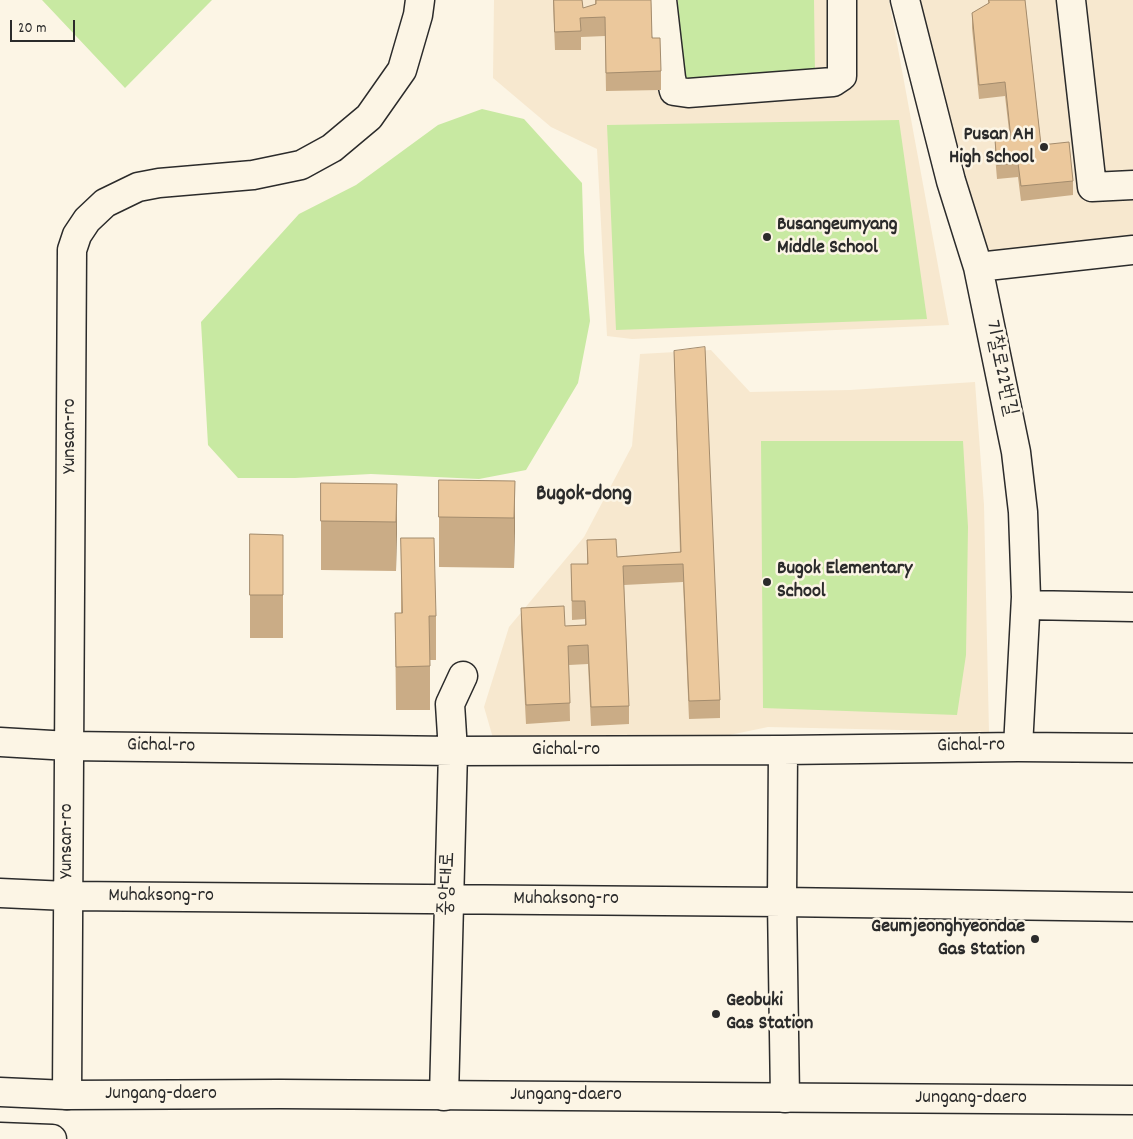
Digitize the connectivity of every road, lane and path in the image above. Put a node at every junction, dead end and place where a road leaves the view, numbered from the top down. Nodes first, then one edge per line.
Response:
1 (420, 0) edge
2 (662, 0) edge
3 (842, 0) edge
4 (905, 0) edge
5 (1071, 0) edge
6 (1133, 184) edge
7 (1133, 250) edge
8 (978, 268) junction
9 (1026, 605) junction
10 (1133, 607) edge
11 (463, 676) dead end
12 (0, 742) edge
13 (68, 746) junction
14 (1018, 747) junction
15 (1133, 748) edge
16 (783, 750) junction
17 (453, 751) junction
18 (0, 893) edge
19 (68, 896) junction
20 (448, 899) junction
21 (782, 902) junction
22 (1133, 907) edge
23 (0, 1092) edge
24 (67, 1095) junction
25 (444, 1096) junction
26 (785, 1098) junction
27 (1133, 1100) edge
28 (0, 1137) edge
29 (52, 1139) edge

1 - 13 street, Yunsan-ro
2 - 3 street
4 - 8 street, 기찰로22번길
5 - 6 street
7 - 8 street
8 - 9 street, 기찰로22번길
9 - 10 street
9 - 14 street, 기찰로22번길
11 - 17 street, 중앙대로
12 - 13 street, Gichal-ro
13 - 17 street, Gichal-ro
13 - 19 street, Yunsan-ro
14 - 15 street, Gichal-ro
14 - 16 street, Gichal-ro
16 - 17 street, Gichal-ro
16 - 21 street
17 - 20 street, 중앙대로
18 - 19 street, Muhaksong-ro
19 - 20 street, Muhaksong-ro
19 - 24 street, Yunsan-ro
20 - 21 street, Muhaksong-ro
20 - 25 street, 중앙대로
21 - 22 street, Muhaksong-ro
21 - 26 street
23 - 24 street, Jungang-daero
24 - 25 street, Jungang-daero
25 - 26 street, Jungang-daero
26 - 27 street, Jungang-daero
28 - 29 street

